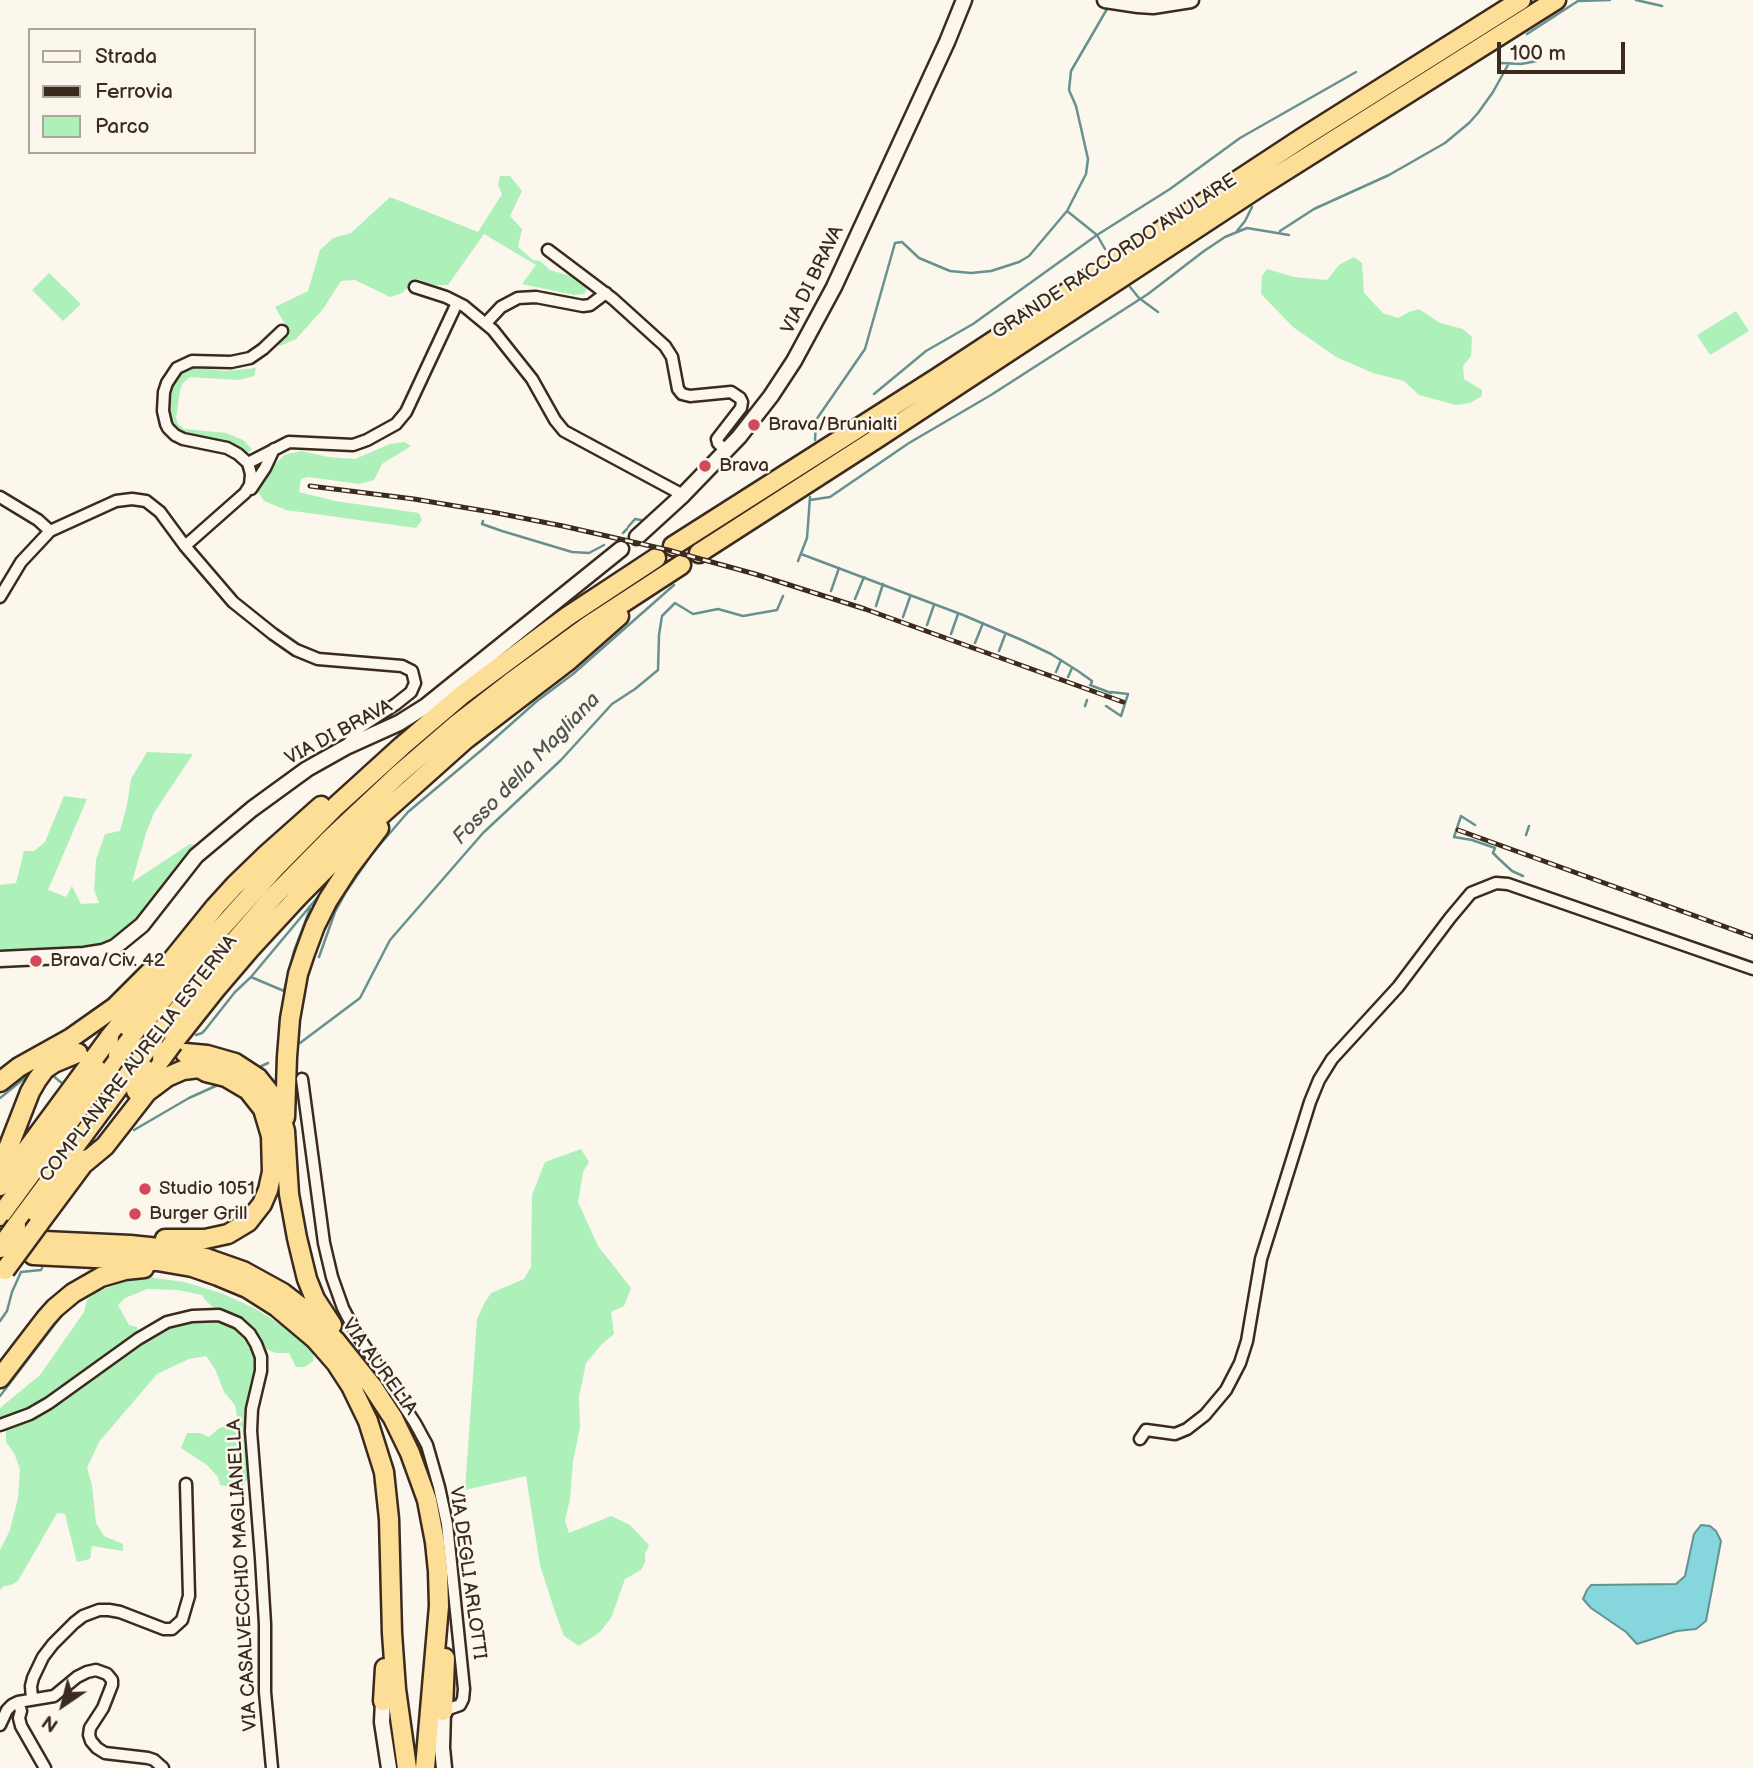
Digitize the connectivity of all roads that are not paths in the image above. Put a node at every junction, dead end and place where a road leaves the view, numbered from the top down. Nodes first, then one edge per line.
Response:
1 (964, 0) edge
2 (1105, 0) edge
3 (1191, 0) edge
4 (1521, 0) edge
5 (1556, 0) edge
6 (548, 250) dead end
7 (415, 287) dead end
8 (606, 293) junction
9 (457, 303) junction
10 (486, 323) junction
11 (282, 331) dead end
12 (274, 449) junction
13 (726, 451) junction
14 (248, 463) junction
15 (245, 493) junction
16 (683, 495) junction
17 (0, 496) edge
18 (55, 528) junction
19 (637, 537) dead end
20 (185, 546) junction
21 (673, 546) dead end
22 (621, 549) dead end
23 (699, 553) dead end
24 (656, 558) dead end
25 (0, 597) edge
26 (348, 746) junction
27 (402, 746) junction
28 (434, 767) junction
29 (215, 907) junction
30 (0, 959) edge
31 (1753, 970) edge
32 (179, 1048) junction
33 (87, 1055) junction
34 (222, 1067) junction
35 (302, 1079) dead end
36 (0, 1082) edge
37 (253, 1084) junction
38 (285, 1131) junction
39 (82, 1166) junction
40 (0, 1170) edge
41 (0, 1186) edge
42 (0, 1216) edge
43 (38, 1241) junction
44 (74, 1242) junction
45 (0, 1248) edge
46 (3, 1273) edge
47 (283, 1312) junction
48 (0, 1378) edge
49 (372, 1386) junction
50 (0, 1425) edge
51 (1140, 1439) dead end
52 (186, 1484) dead end
53 (439, 1606) junction
54 (391, 1612) junction
55 (33, 1699) junction
56 (383, 1700) joint
57 (18, 1702) junction
58 (443, 1711) junction
59 (0, 1725) edge
60 (45, 1768) edge
61 (163, 1768) edge
62 (272, 1768) edge
63 (389, 1768) edge
64 (407, 1768) edge
65 (425, 1768) edge
66 (444, 1768) edge

1 - 13 street, VIA DI BRAVA
2 - 3 street
4 - 21 highway, GRANDE RACCORDO ANULARE
5 - 23 highway, GRANDE RACCORDO ANULARE
6 - 8 street
7 - 9 street
8 - 10 street
8 - 13 street
9 - 10 street
9 - 12 street
10 - 16 street
11 - 14 street
12 - 14 street
12 - 15 street
13 - 16 street, VIA DI BRAVA
14 - 15 street
15 - 20 street
16 - 19 street, VIA DI BRAVA
17 - 18 street
18 - 20 street
18 - 25 street
20 - 26 street
22 - 26 street, VIA DI BRAVA
24 - 27 highway
26 - 30 street, VIA DI BRAVA
27 - 29 highway
27 - 42 highway, bridge
28 - 32 highway, COMPLANARE AURELIA ESTERNA
28 - 38 highway
28 - 45 highway, COMPLANARE AURELIA ESTERNA, bridge
29 - 33 highway, bridge
29 - 36 highway
31 - 51 street
32 - 34 highway
32 - 39 highway, COMPLANARE AURELIA ESTERNA, bridge
33 - 40 highway
33 - 41 highway
34 - 37 highway
34 - 39 highway
35 - 58 street, VIA DEGLI ARLOTTI
37 - 38 highway
37 - 44 highway
38 - 49 highway
39 - 43 highway, COMPLANARE AURELIA ESTERNA
43 - 44 highway, VIA AURELIA
43 - 46 highway, COMPLANARE AURELIA ESTERNA, bridge
43 - 47 highway, VIA AURELIA
44 - 49 highway, VIA AURELIA
47 - 48 highway
47 - 54 highway, VIA AURELIA
49 - 53 highway, VIA AURELIA
50 - 62 street, VIA CASALVECCHIO MAGLIANELLA
52 - 55 street
53 - 58 highway
53 - 65 highway, VIA AURELIA
54 - 56 highway
54 - 64 highway, VIA AURELIA
55 - 57 street
55 - 61 street
56 - 63 street
57 - 59 street
57 - 60 street
58 - 66 street

